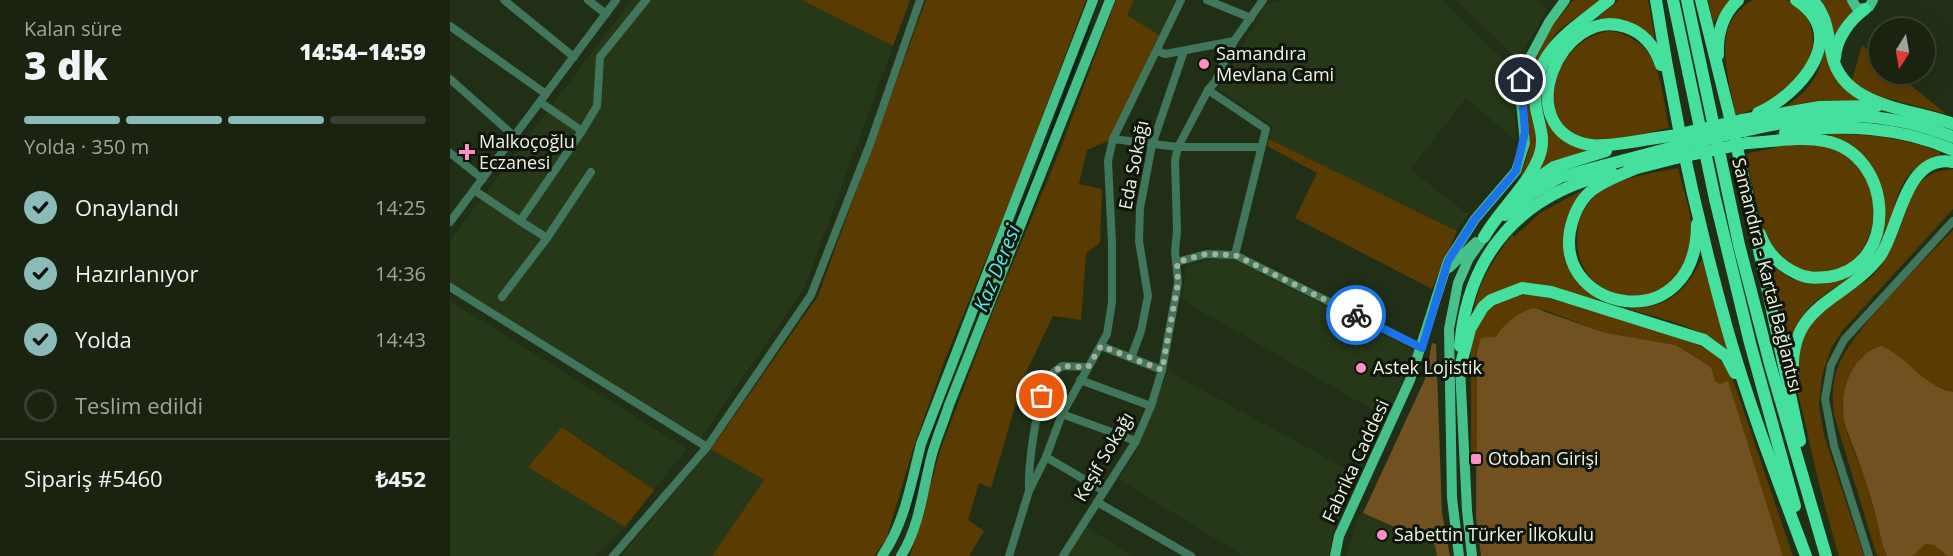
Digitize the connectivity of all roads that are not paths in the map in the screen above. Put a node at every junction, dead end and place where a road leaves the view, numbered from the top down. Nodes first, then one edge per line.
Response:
1 (504, 0) edge
2 (588, 0) edge
3 (616, 0) edge
4 (646, 0) edge
5 (920, 0) edge
6 (1093, 0) edge
7 (1110, 0) edge
8 (1181, 0) edge
9 (1209, 0) edge
10 (1263, 0) edge
11 (1565, 0) edge
12 (1609, 0) edge
13 (1656, 0) edge
14 (1673, 0) edge
15 (1687, 0) edge
16 (1701, 0) edge
17 (1738, 0) edge
18 (1796, 0) edge
19 (1812, 0) edge
20 (1852, 0) edge
21 (1869, 4) edge
22 (606, 14) junction
23 (1251, 18) junction
24 (450, 26) edge
25 (1234, 41) junction
26 (1157, 51) junction
27 (1184, 51) junction
28 (574, 57) junction
29 (1835, 68) junction
30 (450, 79) edge
31 (1208, 90) junction
32 (1724, 95) junction
33 (543, 98) junction
34 (1672, 106) junction
35 (1932, 116) junction
36 (1953, 124) edge
37 (582, 131) junction
38 (1744, 131) junction
39 (514, 136) junction
40 (1953, 137) edge
41 (1113, 139) junction
42 (1152, 145) junction
43 (1178, 147) junction
44 (1261, 147) junction
45 (1674, 147) junction
46 (1953, 150) edge
47 (450, 153) edge
48 (1953, 162) edge
49 (1636, 168) junction
50 (591, 172) dead end
51 (483, 179) junction
52 (474, 190) junction
53 (1516, 193) junction
54 (1694, 196) junction
55 (1746, 197) junction
56 (451, 219) edge
57 (520, 221) junction
58 (1953, 221) edge
59 (1484, 237) junction
60 (547, 238) junction
61 (1235, 255) junction
62 (1177, 262) junction
63 (450, 287) edge
64 (1437, 288) junction
65 (502, 297) dead end
66 (1101, 346) junction
67 (1422, 348) junction
68 (1131, 358) junction
69 (1088, 367) junction
70 (1460, 368) junction
71 (1162, 370) junction
72 (1080, 380) junction
73 (1750, 402) junction
74 (1151, 406) junction
75 (1062, 414) junction
76 (1796, 424) junction
77 (1136, 441) junction
78 (707, 447) junction
79 (1046, 457) junction
80 (1104, 490) junction
81 (1029, 491) junction
82 (1097, 502) junction
83 (614, 556) edge
84 (882, 556) edge
85 (901, 556) edge
86 (1009, 556) edge
87 (1063, 556) edge
88 (1191, 556) edge
89 (1335, 556) edge
90 (1459, 556) edge
91 (1472, 556) edge
92 (1807, 556) edge
93 (1826, 556) edge
94 (1869, 556) edge

1 - 28 street
2 - 22 street
3 - 22 street
4 - 37 street
5 - 78 street
6 - 84 main road
7 - 85 main road
8 - 26 street
9 - 23 street
10 - 23 street, Keşif Sokağı
11 - 64 main road
12 - 53 highway
13 - 34 highway
14 - 92 highway, Samandıra - Kartal Bağlantısı
15 - 93 highway, Samandıra - Kartal Bağlantısı
16 - 32 highway
17 - 32 highway
18 - 38 highway
19 - 29 highway
20 - 21 main road
21 - 29 highway
22 - 28 street
23 - 25 street, Keşif Sokağı
24 - 33 street
25 - 27 street
25 - 31 street, Keşif Sokağı
26 - 27 street
26 - 41 street
27 - 42 street, Eda Sokağı
28 - 33 street
29 - 35 highway
30 - 39 street
31 - 43 street, Keşif Sokağı
31 - 44 street
32 - 55 highway
33 - 37 street
33 - 39 street
34 - 45 highway
34 - 54 highway
35 - 36 highway
35 - 38 highway
37 - 57 street
38 - 40 highway
38 - 45 highway, bridge
38 - 45 highway, bridge
38 - 46 highway
38 - 55 highway
39 - 51 street
41 - 42 street
41 - 66 street
42 - 43 street
42 - 68 street, Eda Sokağı
43 - 44 street
43 - 62 street, Keşif Sokağı
44 - 61 street
45 - 49 highway
45 - 53 highway
45 - 59 highway
47 - 51 street
48 - 76 highway
49 - 54 highway
49 - 70 highway
50 - 60 street
51 - 52 street
52 - 56 street
52 - 57 street
53 - 59 highway
54 - 73 highway
55 - 76 highway
57 - 60 street
58 - 94 street
59 - 64 main road
59 - 90 main road
60 - 65 street
61 - 62 street
61 - 67 street
62 - 71 street, Keşif Sokağı
63 - 78 street
64 - 67 main road, Fabrika Caddesi
66 - 68 street
66 - 69 street
67 - 89 main road, Fabrika Caddesi
68 - 71 street
69 - 72 street
69 - 81 street
70 - 73 highway
70 - 91 main road
71 - 74 street, Keşif Sokağı
72 - 74 street
72 - 75 street
73 - 92 highway
74 - 77 street, Keşif Sokağı
75 - 77 street
75 - 79 street
76 - 93 highway
77 - 80 street, Keşif Sokağı
78 - 83 street
79 - 80 street
79 - 81 street
80 - 82 street, Keşif Sokağı
81 - 86 street
82 - 87 street, Keşif Sokağı
82 - 88 street

